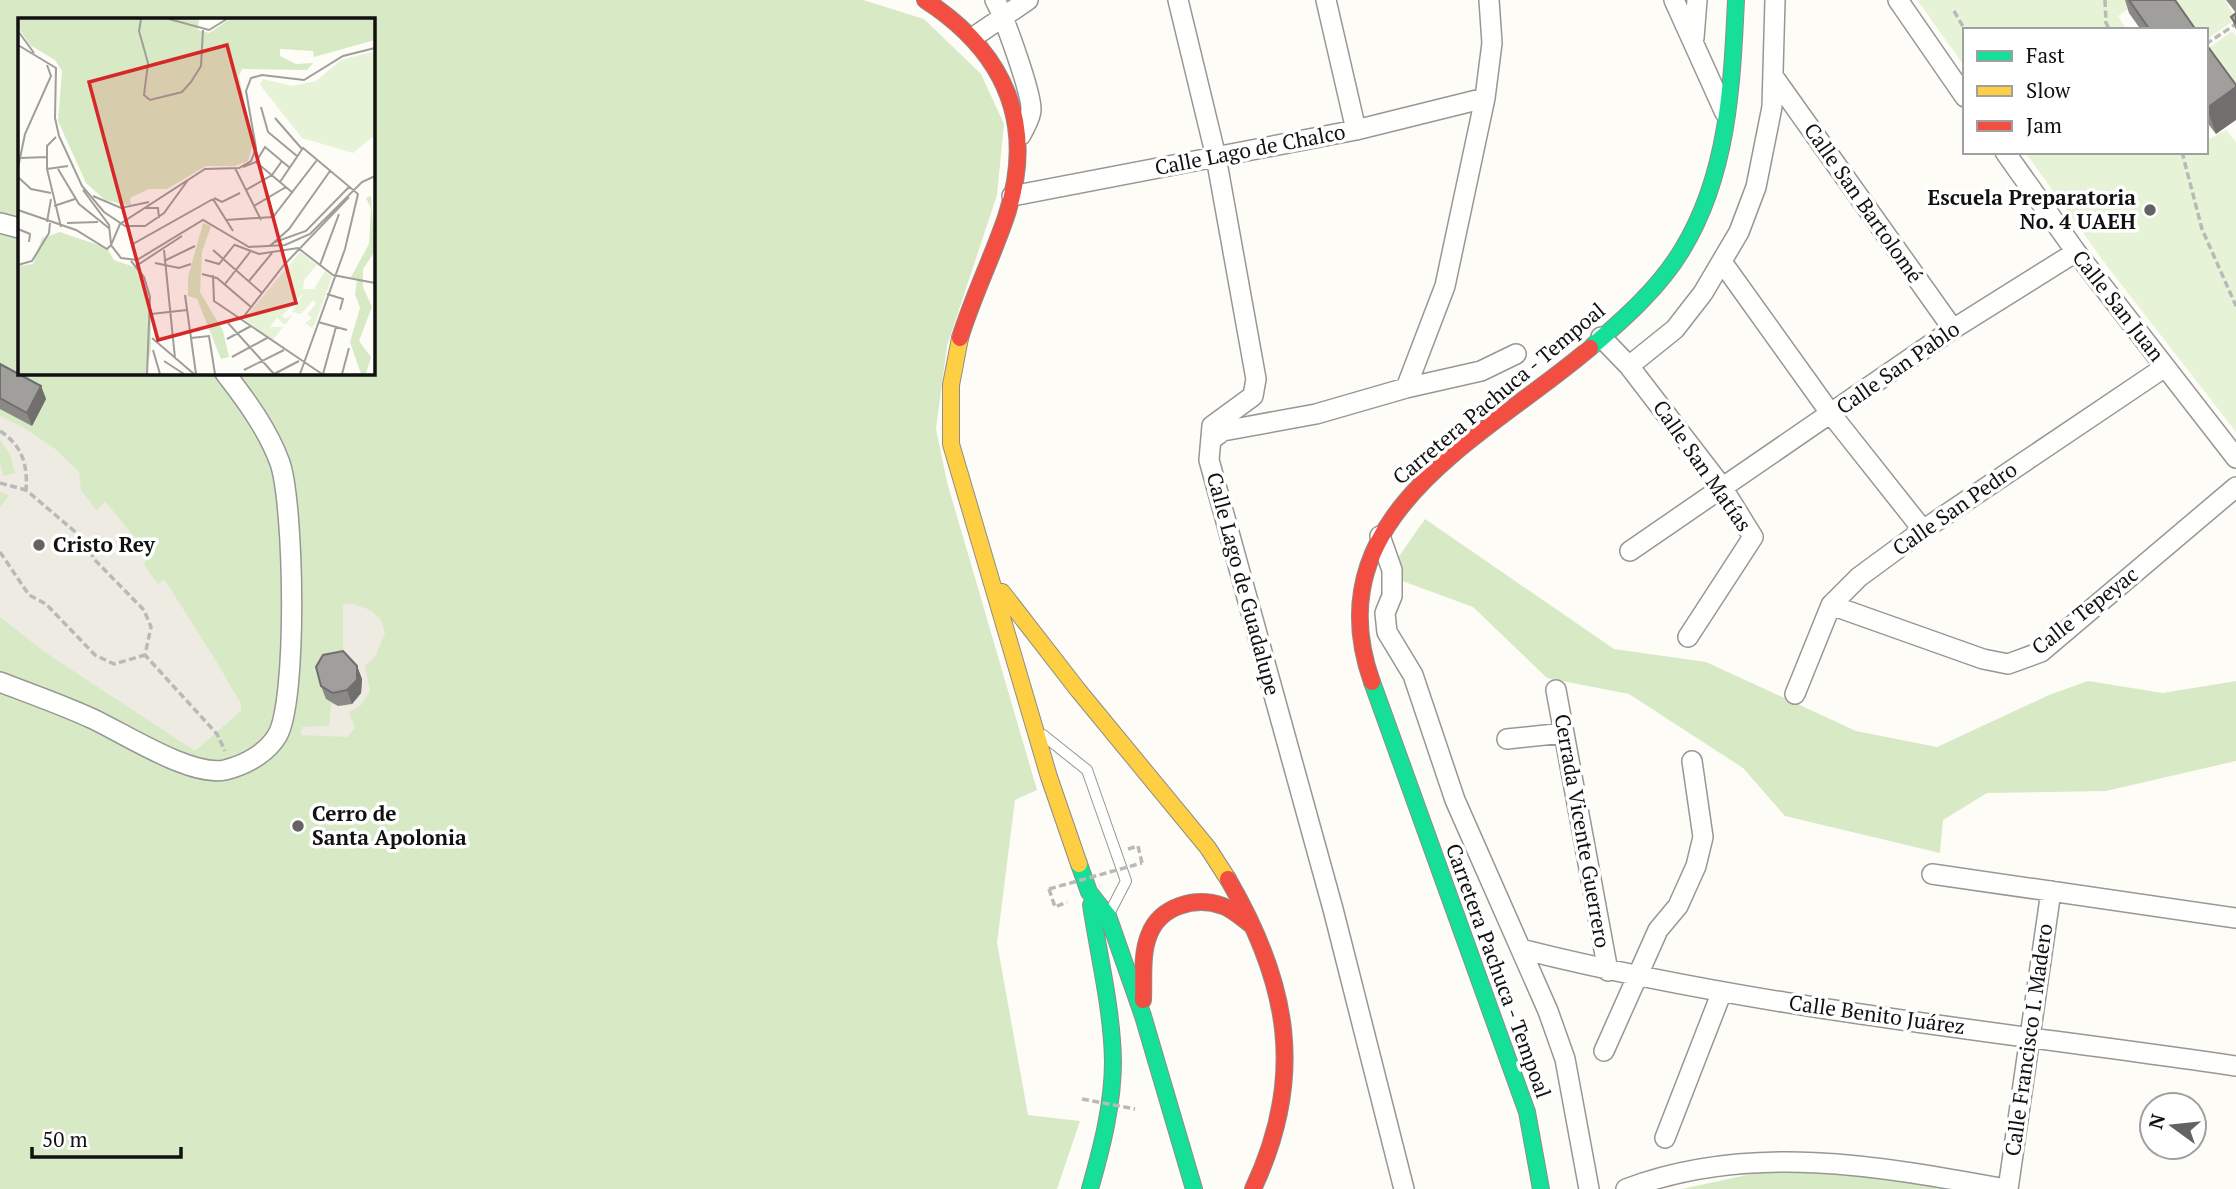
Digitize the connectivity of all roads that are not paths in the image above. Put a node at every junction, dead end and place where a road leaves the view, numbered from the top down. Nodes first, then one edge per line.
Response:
1 (925, 0) edge
2 (1028, 0) edge
3 (1178, 0) edge
4 (1326, 0) edge
5 (1489, 0) edge
6 (1674, 0) edge
7 (1698, 0) edge
8 (1736, 0) edge
9 (1775, 0) edge
10 (1898, 0) edge
11 (999, 8) edge
12 (975, 36) junction
13 (1693, 39) junction
14 (1773, 76) junction
15 (1963, 94) edge
16 (1486, 98) junction
17 (1729, 120) junction
18 (1356, 130) junction
19 (1020, 135) junction
20 (2005, 154) edge
21 (1216, 157) junction
22 (1012, 196) junction
23 (0, 223) edge
24 (18, 228) edge
25 (2076, 252) junction
26 (1722, 262) junction
27 (1953, 329) junction
28 (1601, 337) junction
29 (1516, 354) dead end
30 (1629, 366) junction
31 (2165, 367) junction
32 (226, 374) edge
33 (1406, 388) junction
34 (1831, 414) junction
35 (1210, 440) junction
36 (2236, 458) edge
37 (1722, 487) junction
38 (2236, 487) edge
39 (1923, 530) junction
40 (1380, 536) junction
41 (1630, 551) dead end
42 (991, 578) junction
43 (1831, 605) junction
44 (1688, 637) dead end
45 (0, 682) edge
46 (1556, 690) dead end
47 (1795, 694) dead end
48 (1034, 727) junction
49 (1564, 733) junction
50 (1507, 739) dead end
51 (1692, 761) dead end
52 (1932, 874) dead end
53 (2051, 891) junction
54 (1089, 892) junction
55 (1108, 916) junction
56 (2236, 918) edge
57 (1251, 925) junction
58 (1521, 949) junction
59 (1608, 971) junction
60 (1636, 977) junction
61 (1721, 993) junction
62 (1143, 1016) junction
63 (2030, 1036) junction
64 (1604, 1051) dead end
65 (2236, 1066) edge
66 (1665, 1138) dead end
67 (1090, 1189) edge
68 (1194, 1189) edge
69 (1253, 1189) edge
70 (1404, 1189) edge
71 (1541, 1189) edge
72 (1589, 1189) edge
73 (1626, 1189) edge
74 (2007, 1189) edge

1 - 12 main road
2 - 11 street
3 - 21 street
4 - 18 street
5 - 16 street
6 - 13 street
7 - 13 street
8 - 17 main road, Carretera Pachuca - Tempoal
9 - 14 street
10 - 15 street
11 - 12 street
11 - 19 street
12 - 19 main road
13 - 17 street
14 - 26 street
14 - 27 street, Calle San Bartolomé
16 - 18 street, Calle Lago de Chalco
16 - 33 street
17 - 28 main road, Carretera Pachuca - Tempoal
18 - 21 street, Calle Lago de Chalco
19 - 22 main road
20 - 25 street, Calle San Juan
21 - 22 street, Calle Lago de Chalco
21 - 35 street
22 - 42 main road
23 - 24 street
25 - 27 street, Calle San Pablo
25 - 31 street, Calle San Juan
26 - 30 street
26 - 34 street
27 - 34 street, Calle San Pablo
28 - 30 street, Calle San Matías
28 - 40 main road, Carretera Pachuca - Tempoal
29 - 33 street
30 - 37 street, Calle San Matías
31 - 36 street, Calle San Juan
31 - 39 street, Calle San Pedro
32 - 45 street
33 - 35 street
34 - 37 street, Calle San Pablo
34 - 39 street
35 - 70 street, Calle Lago de Guadalupe
37 - 41 street, Calle San Pablo
37 - 44 street, Calle San Matías
38 - 43 street, Calle Tepeyac
39 - 43 street, Calle San Pedro
40 - 58 street
40 - 71 main road, Carretera Pachuca - Tempoal
42 - 48 main road
42 - 57 main road
43 - 47 street, Calle San Pedro
46 - 49 street, Cerrada Vicente Guerrero
48 - 54 main road
48 - 55 lane
49 - 50 street
49 - 59 street, Cerrada Vicente Guerrero
51 - 60 street
52 - 53 street
53 - 56 street
53 - 63 street, Calle Francisco I. Madero
54 - 55 main road
54 - 67 main road
55 - 62 main road
57 - 62 main road
57 - 69 main road
58 - 59 street, Calle Benito Juárez
58 - 72 street
59 - 60 street, Calle Benito Juárez
60 - 61 street, Calle Benito Juárez
60 - 64 street
61 - 63 street, Calle Benito Juárez
61 - 66 street
62 - 68 main road
63 - 65 street, Calle Benito Juárez
63 - 74 street, Calle Francisco I. Madero
73 - 74 street

